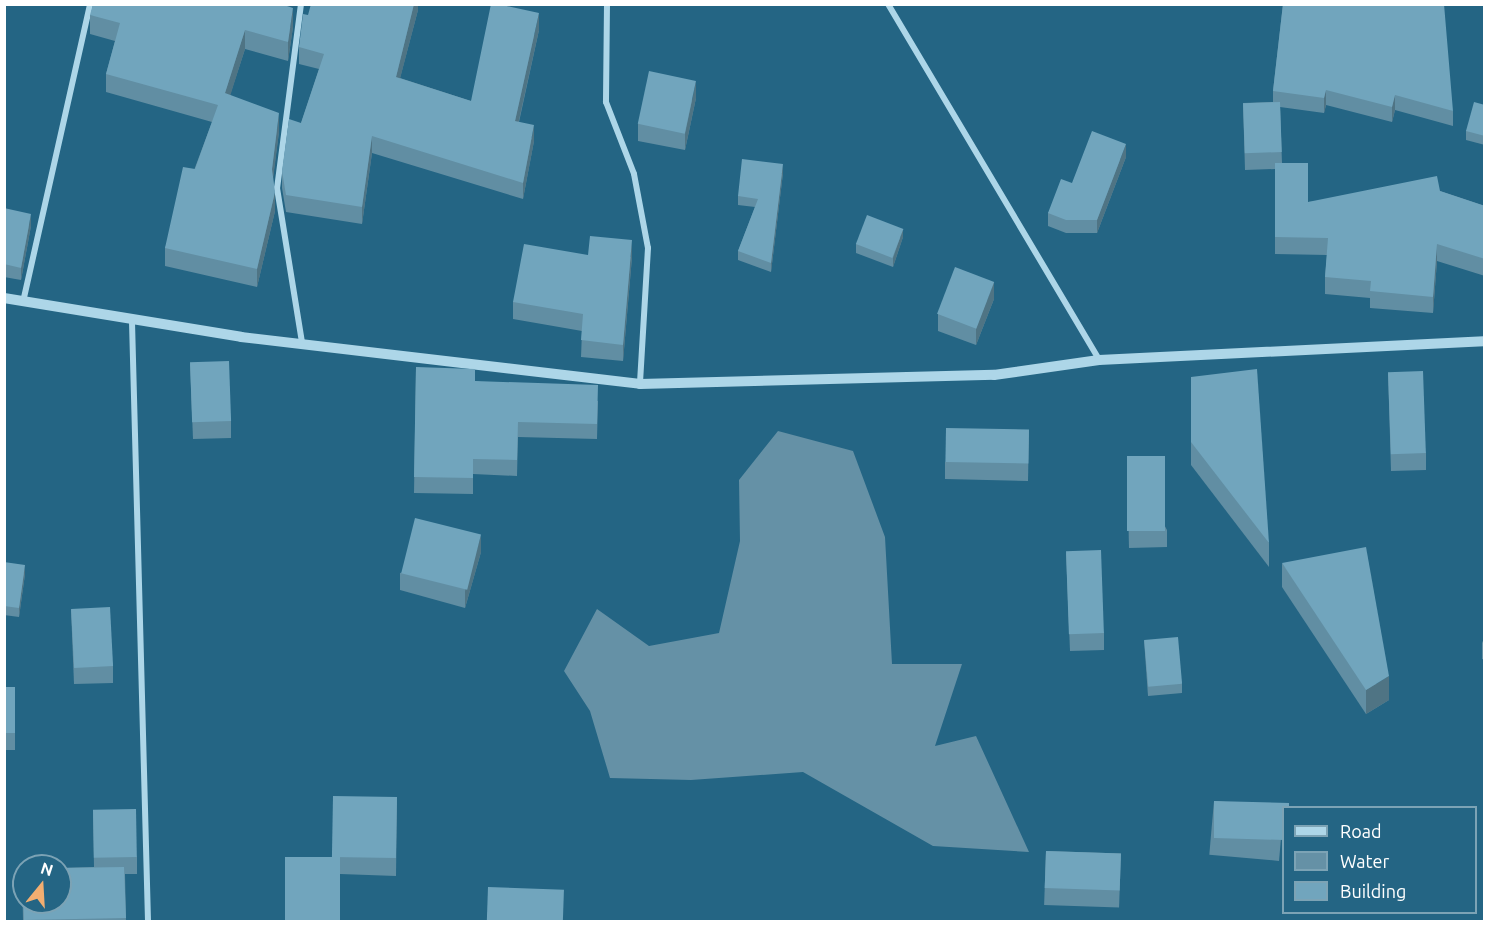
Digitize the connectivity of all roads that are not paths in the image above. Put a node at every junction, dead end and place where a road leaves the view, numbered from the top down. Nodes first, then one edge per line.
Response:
1 (90, 4) edge
2 (302, 4) edge
3 (608, 4) edge
4 (888, 4) edge
5 (4, 298) edge
6 (23, 302) junction
7 (132, 322) junction
8 (1485, 341) edge
9 (302, 342) junction
10 (1099, 360) junction
11 (640, 384) junction
12 (148, 921) edge

1 - 6 street
2 - 9 street
3 - 11 street
4 - 10 street
5 - 6 street
6 - 7 street
7 - 9 street
7 - 12 street
8 - 10 street
9 - 11 street
10 - 11 street

